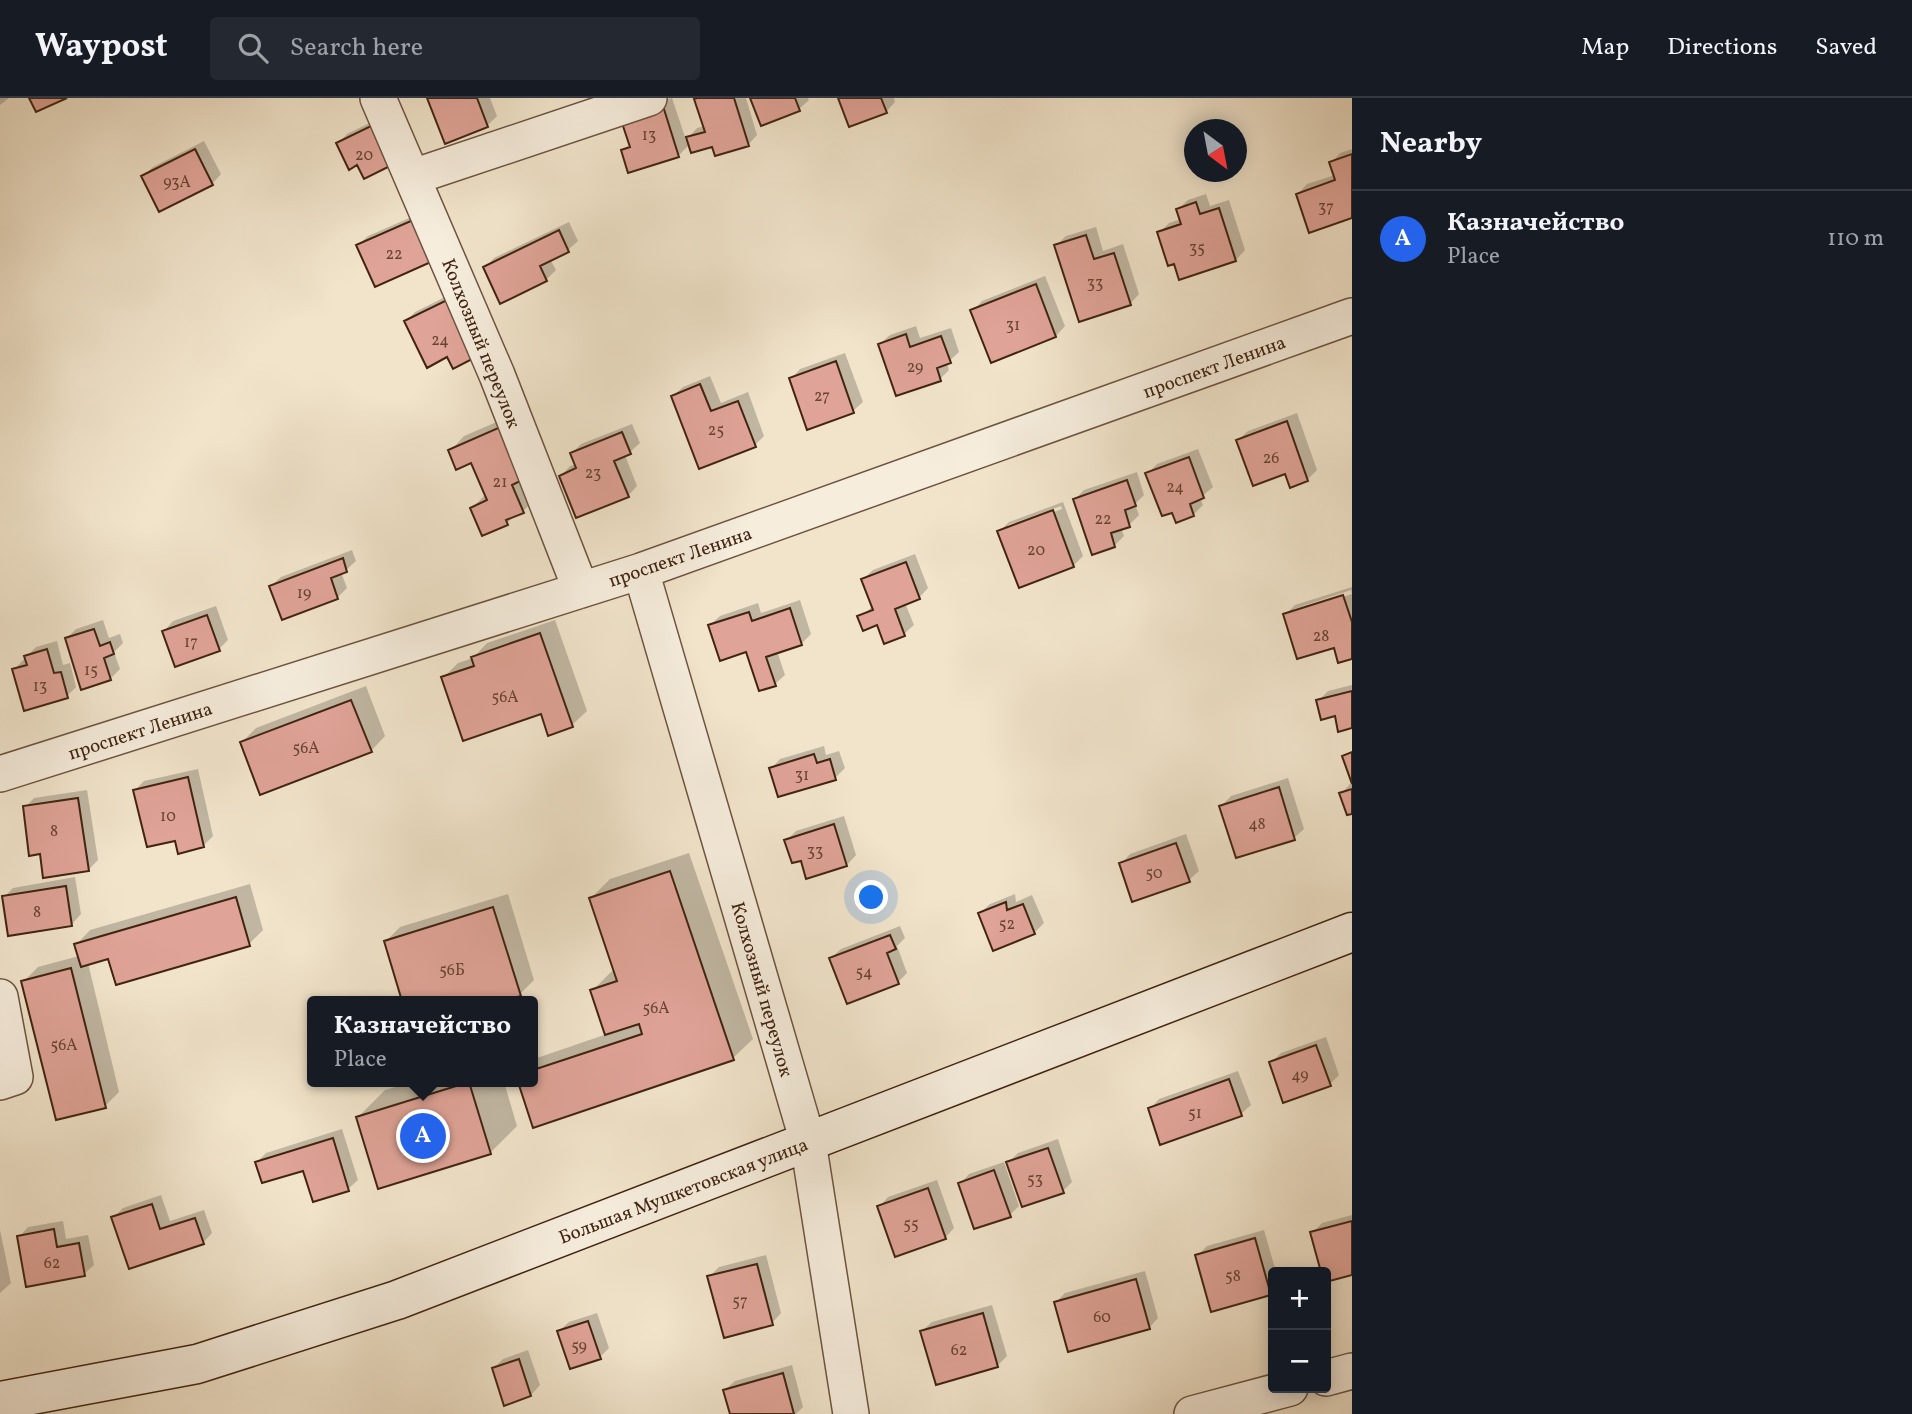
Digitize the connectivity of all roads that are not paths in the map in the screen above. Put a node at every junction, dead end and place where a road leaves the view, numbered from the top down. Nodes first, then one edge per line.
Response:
1 (378, 98) edge
2 (649, 98) edge
3 (413, 177) junction
4 (1352, 316) edge
5 (641, 571) junction
6 (580, 590) junction
7 (0, 774) edge
8 (1352, 932) edge
9 (0, 997) edge
10 (7, 1080) edge
11 (808, 1142) junction
12 (1352, 1371) edge
13 (1331, 1377) edge
14 (1271, 1393) edge
15 (0, 1401) edge
16 (851, 1414) edge
17 (1192, 1414) edge

1 - 3 street, Колхозный переулок
2 - 3 street
3 - 6 street, Колхозный переулок
4 - 5 street, проспект Ленина
5 - 6 street, проспект Ленина
5 - 11 street, Колхозный переулок
6 - 7 street, проспект Ленина
8 - 11 main road, Большая Мушкетовская улица
9 - 10 street
11 - 15 main road, Большая Мушкетовская улица
11 - 16 street, Колхозный переулок
12 - 13 street
14 - 17 street

